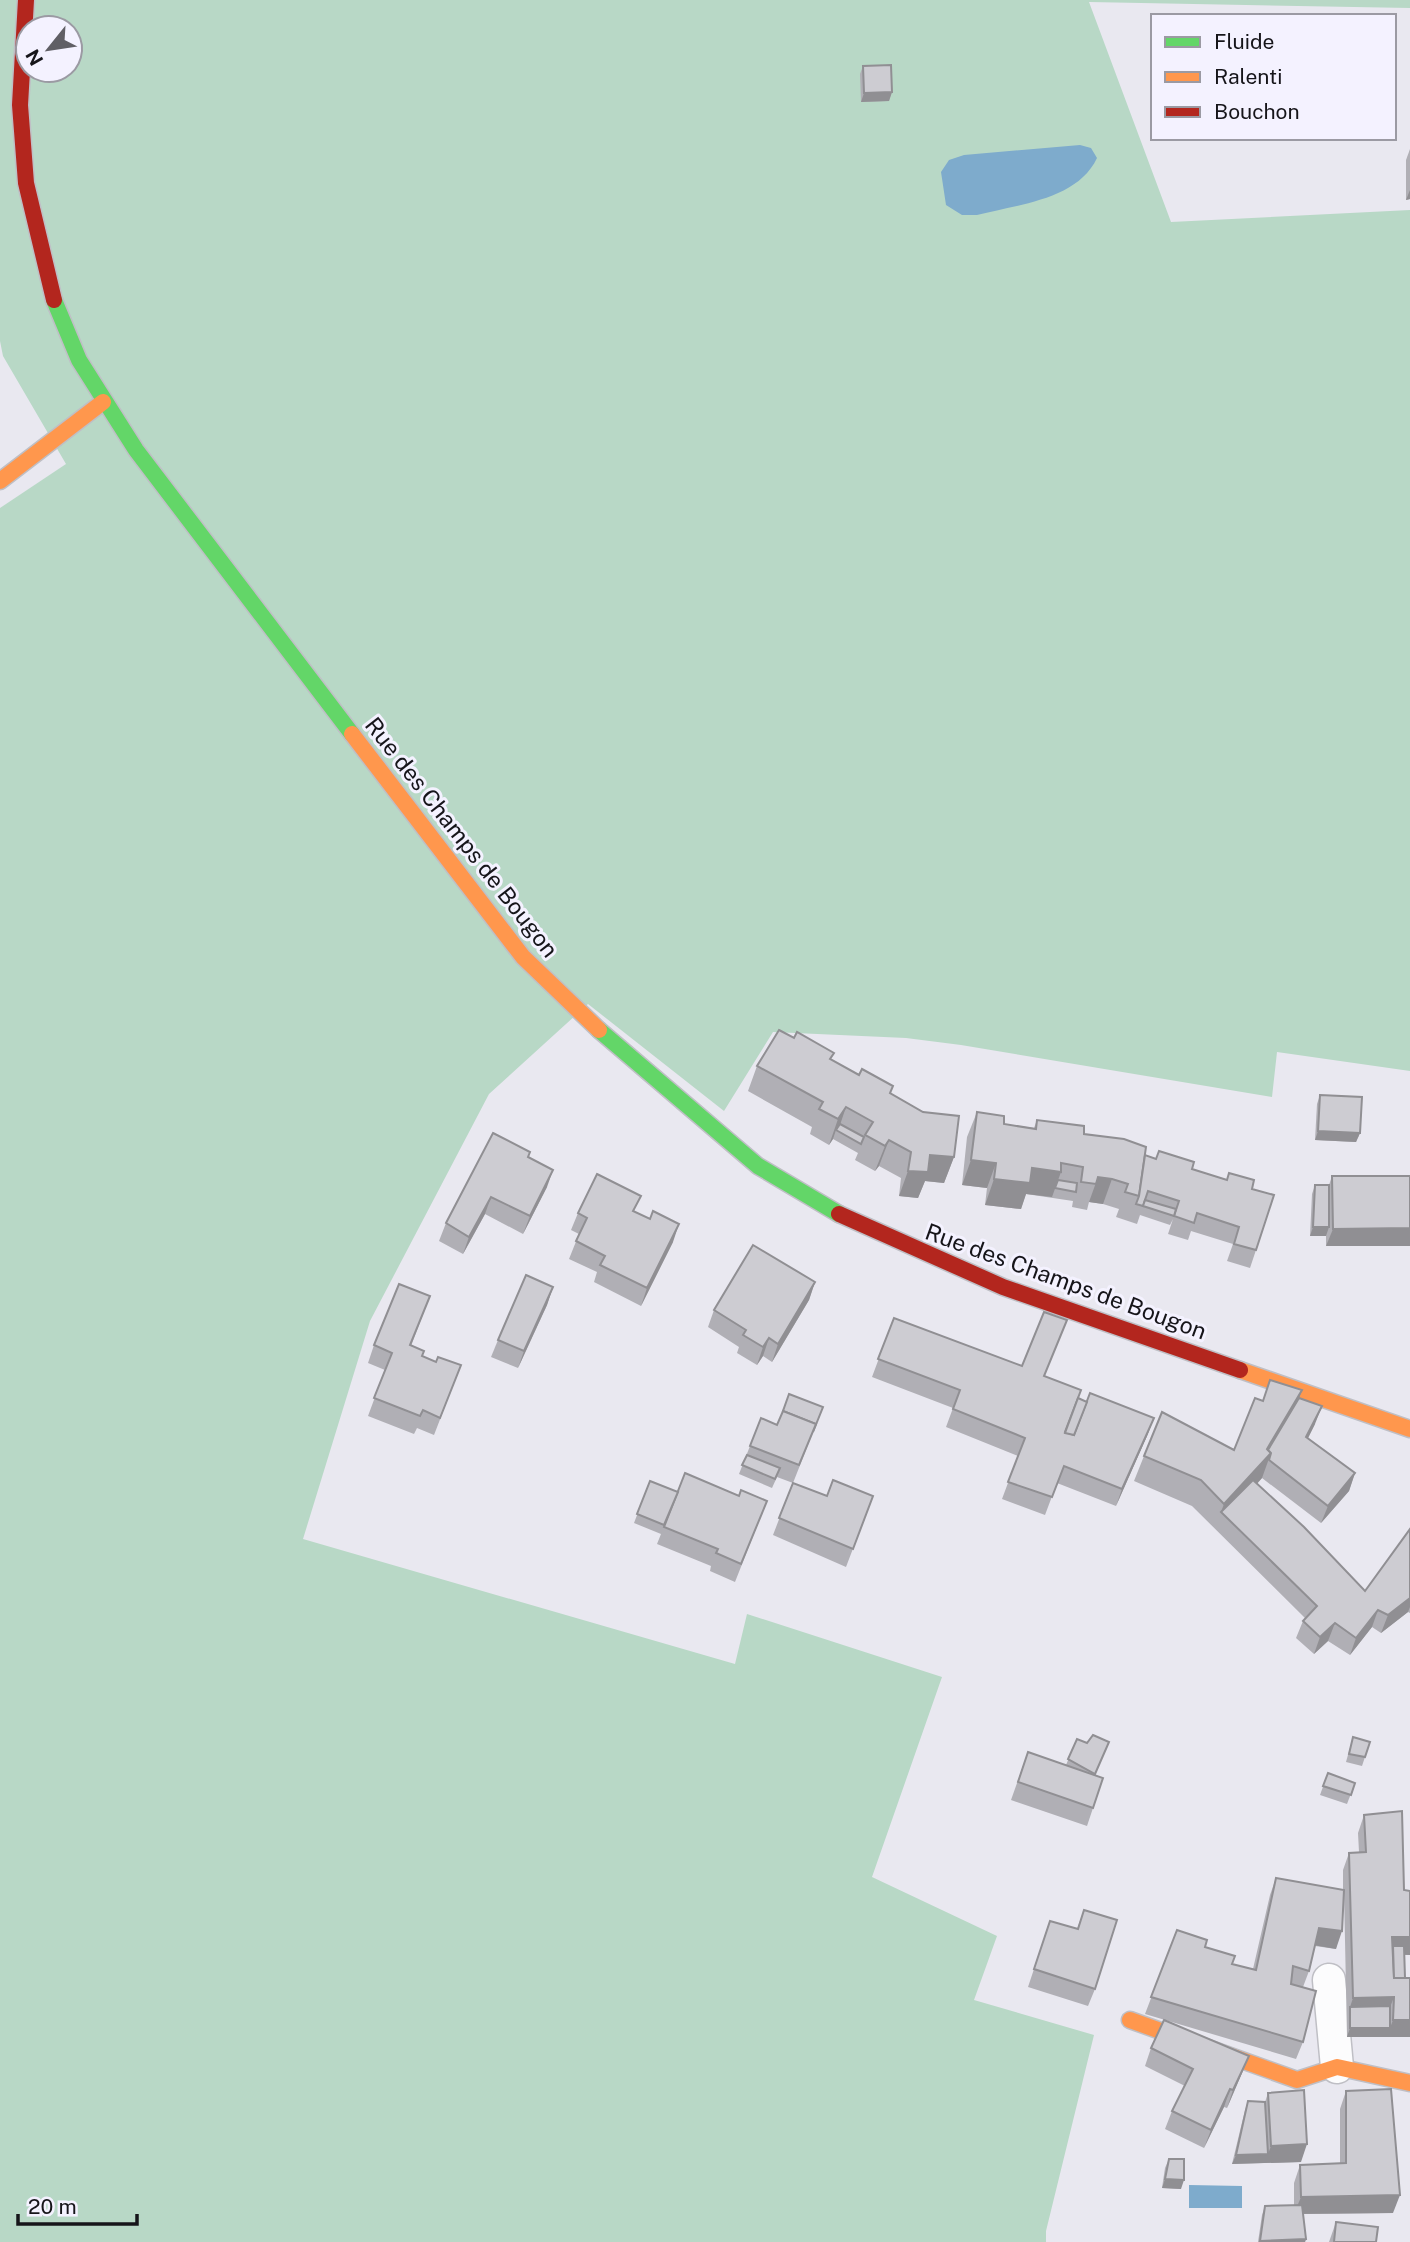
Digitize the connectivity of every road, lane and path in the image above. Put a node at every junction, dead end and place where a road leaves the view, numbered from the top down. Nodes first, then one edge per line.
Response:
1 (26, 0) edge
2 (103, 402) junction
3 (0, 481) edge
4 (1410, 1429) edge
5 (1328, 1980) dead end
6 (1130, 2020) dead end
7 (1337, 2067) junction
8 (1410, 2083) edge

1 - 2 street, Rue des Champs de Bougon
2 - 3 street
2 - 4 street, Rue des Champs de Bougon
5 - 7 street
6 - 7 street
7 - 8 street

